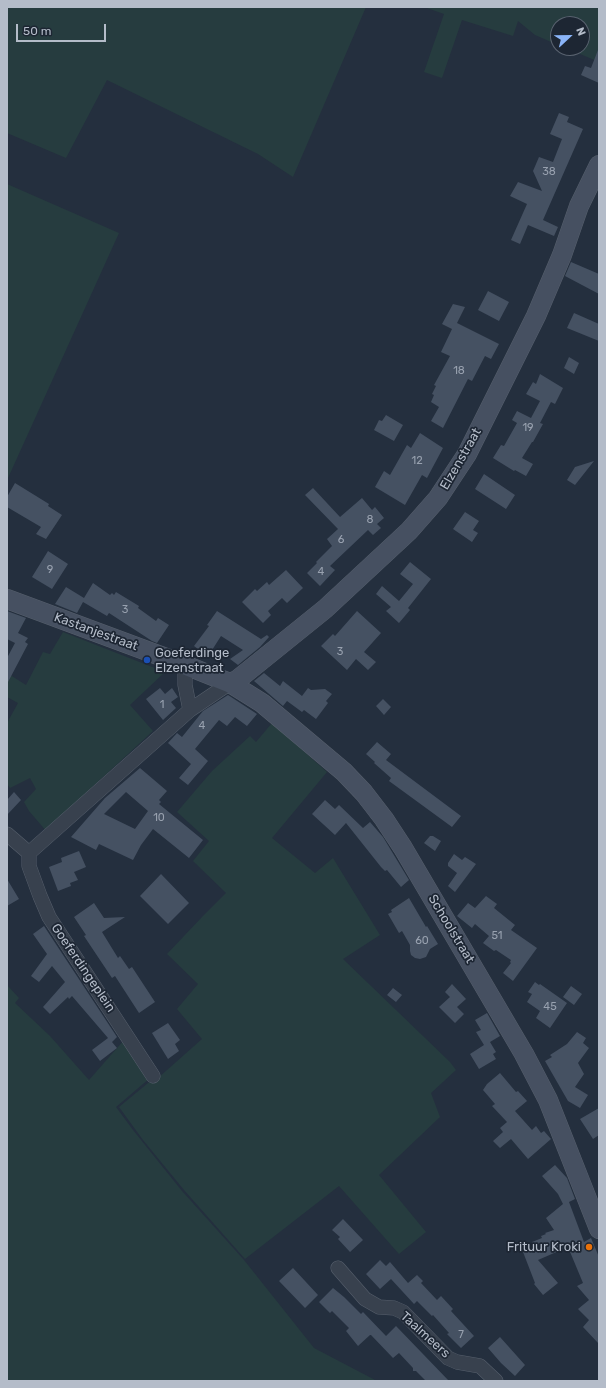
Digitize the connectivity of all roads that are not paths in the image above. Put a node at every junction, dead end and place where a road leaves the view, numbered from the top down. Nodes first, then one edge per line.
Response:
1 (599, 166) edge
2 (7, 599) edge
3 (185, 665) junction
4 (230, 683) junction
5 (190, 710) junction
6 (7, 834) edge
7 (29, 853) junction
8 (153, 1076) dead end
9 (599, 1229) edge
10 (338, 1268) dead end
11 (496, 1381) edge

1 - 4 street, Elzenstraat
2 - 3 street, Kastanjestraat
3 - 4 street, Kastanjestraat
3 - 5 street
4 - 5 street
4 - 9 street, Schoolstraat
5 - 7 street
6 - 7 street
7 - 8 street, Goeferdingeplein
10 - 11 street, Taalmeers

